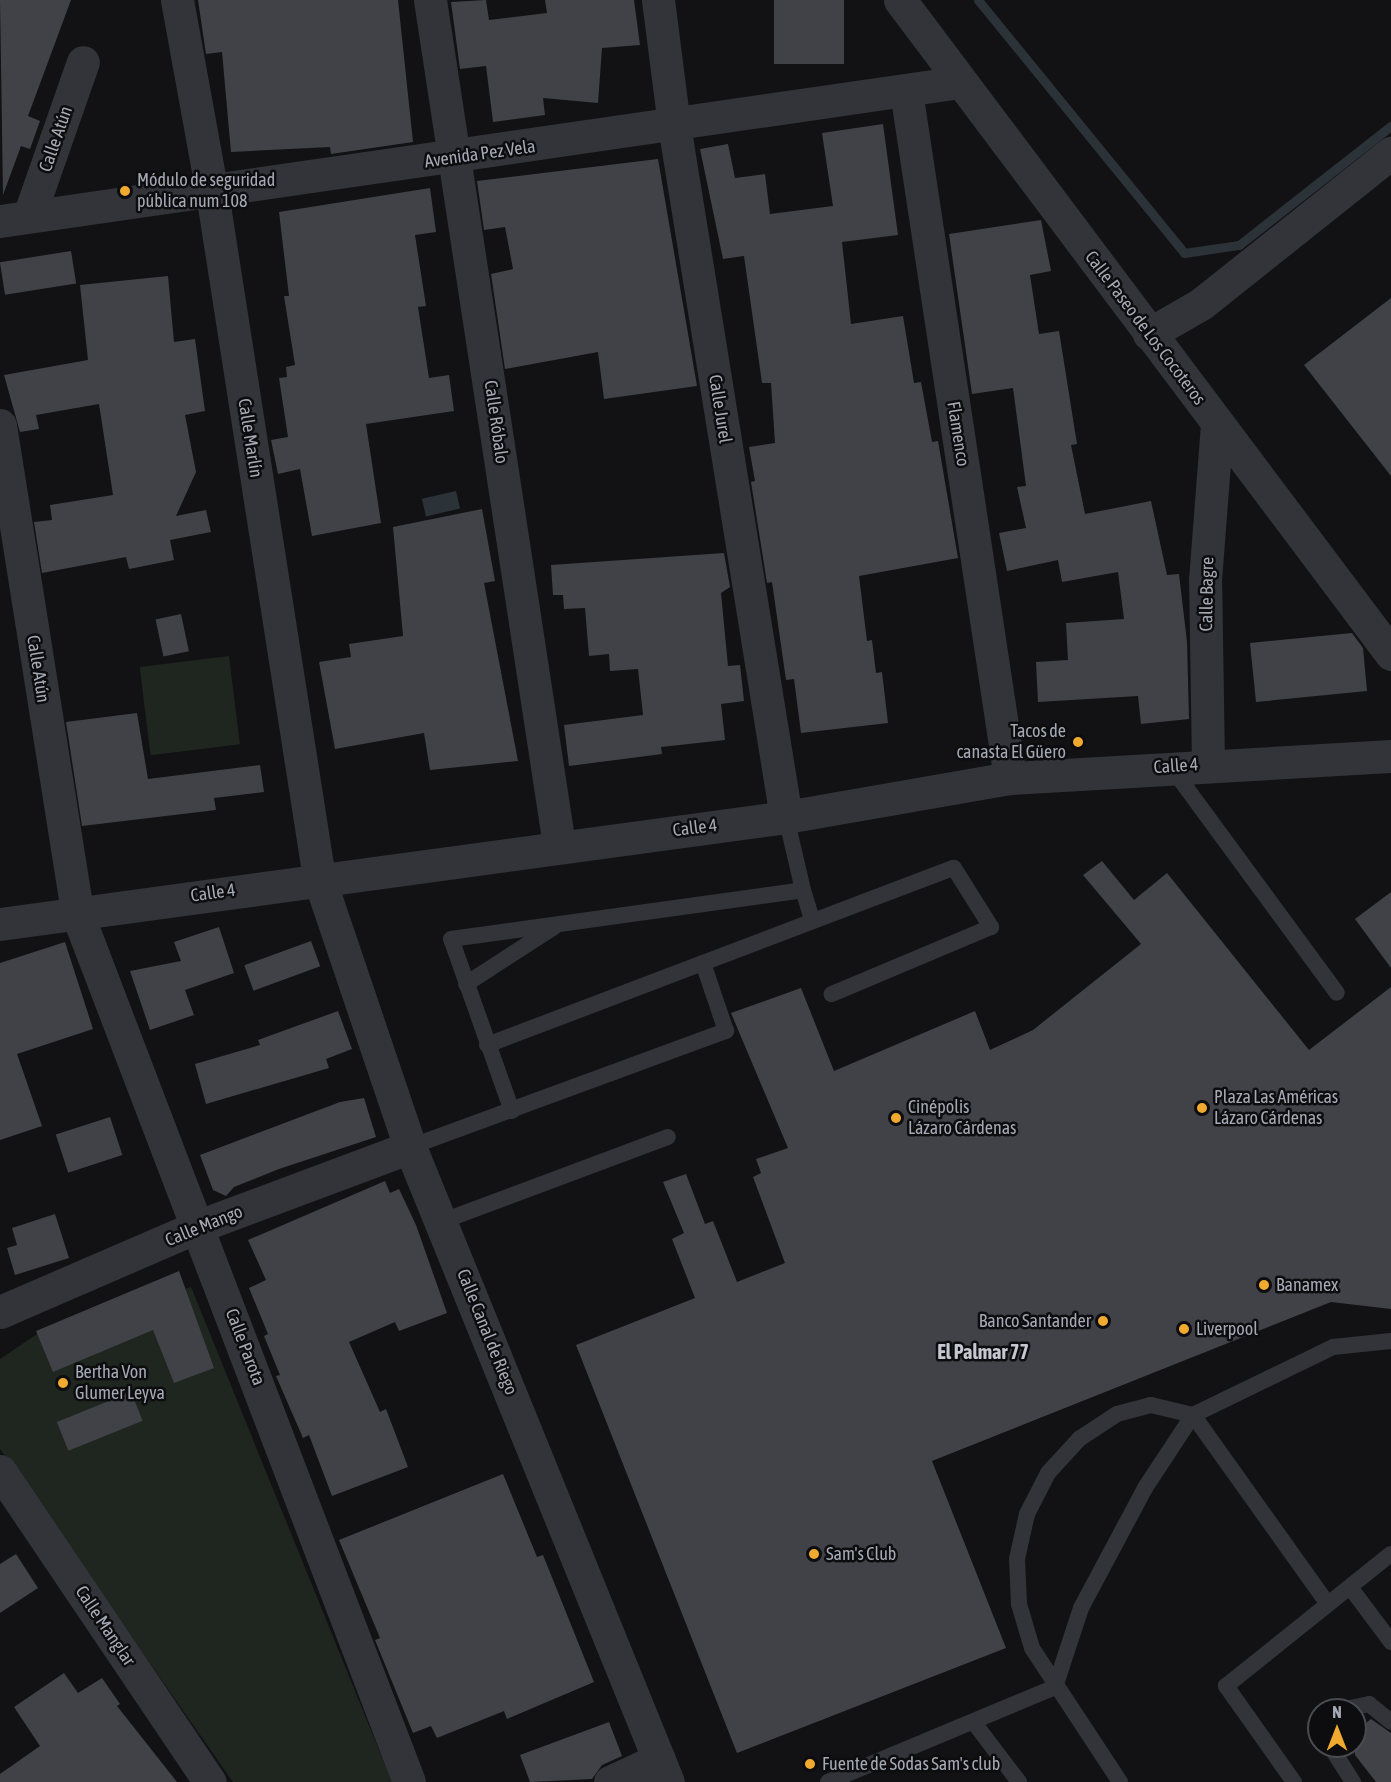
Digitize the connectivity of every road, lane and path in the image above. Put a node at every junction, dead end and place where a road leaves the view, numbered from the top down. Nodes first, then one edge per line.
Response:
1 (177, 0) edge
2 (430, 0) edge
3 (658, 0) edge
4 (900, 0) edge
5 (83, 62) dead end
6 (960, 82) junction
7 (906, 91) junction
8 (674, 125) junction
9 (1391, 153) edge
10 (457, 157) junction
11 (212, 194) junction
12 (14, 218) edge
13 (1149, 334) junction
14 (0, 424) edge
15 (1217, 424) junction
16 (1391, 654) edge
17 (1391, 756) edge
18 (1209, 764) junction
19 (1170, 766) junction
20 (1010, 778) junction
21 (786, 817) junction
22 (559, 845) junction
23 (319, 878) junction
24 (802, 890) junction
25 (77, 913) junction
26 (812, 920) junction
27 (0, 924) edge
28 (558, 924) junction
29 (703, 963) junction
30 (466, 984) junction
31 (1337, 993) dead end
32 (832, 994) dead end
33 (487, 1045) junction
34 (512, 1111) junction
35 (668, 1137) dead end
36 (410, 1147) junction
37 (442, 1221) junction
38 (199, 1226) junction
39 (0, 1312) edge
40 (1391, 1341) edge
41 (1194, 1415) junction
42 (0, 1471) edge
43 (1391, 1554) edge
44 (1350, 1587) junction
45 (1329, 1604) junction
46 (1391, 1642) edge
47 (1055, 1688) junction
48 (1367, 1704) edge
49 (1391, 1722) edge
50 (975, 1724) junction
51 (1338, 1758) edge
52 (663, 1770) edge
53 (210, 1782) edge
54 (409, 1782) edge
55 (610, 1782) edge
56 (828, 1782) edge
57 (1019, 1782) edge
58 (1120, 1782) edge
59 (1294, 1782) edge
60 (1353, 1782) edge

1 - 11 street, Calle Marlín
2 - 10 street, Calle Róbalo
3 - 8 street, Calle Jurel
4 - 6 street, Calle Paseo de Los Cocoteros
5 - 12 street, Calle Atún
6 - 7 street, Avenida Pez Vela
6 - 13 street, Calle Paseo de Los Cocoteros
7 - 8 street, Avenida Pez Vela
7 - 20 street, Flamenco
8 - 10 street, Avenida Pez Vela
8 - 21 street, Calle Jurel
9 - 13 street
10 - 11 street, Avenida Pez Vela
10 - 22 street, Calle Róbalo
11 - 12 street, Avenida Pez Vela
11 - 23 street, Calle Marlín
13 - 15 street, Calle Paseo de Los Cocoteros
14 - 25 street, Calle Atún
15 - 16 street, Calle Paseo de Los Cocoteros
15 - 18 street, Calle Bagre
17 - 18 street, Calle 4
18 - 19 street, Calle 4
19 - 20 street, Calle 4
19 - 31 lane
20 - 21 street, Calle 4
21 - 22 street, Calle 4
21 - 24 lane
22 - 23 street, Calle 4
23 - 25 street, Calle 4
23 - 36 street, Calle Canal de Riego
24 - 26 lane
24 - 28 lane
25 - 27 street, Calle 4
25 - 38 street, Calle Parota
26 - 29 lane
26 - 32 lane
28 - 30 lane
28 - 30 lane
29 - 33 lane
29 - 34 lane
30 - 33 lane
33 - 34 lane
34 - 36 lane
35 - 37 lane
36 - 37 street, Calle Canal de Riego
36 - 38 street, Calle Mango
37 - 52 street, Calle Canal de Riego
38 - 39 street, Calle Mango
38 - 54 street, Calle Parota
40 - 41 lane
41 - 45 lane
41 - 47 lane
41 - 47 lane
42 - 53 street, Calle Manglar
43 - 44 lane
44 - 45 lane
44 - 46 lane
45 - 59 lane
47 - 50 lane
47 - 58 lane
48 - 49 lane
50 - 56 lane
50 - 57 lane
51 - 60 lane
52 - 55 street

